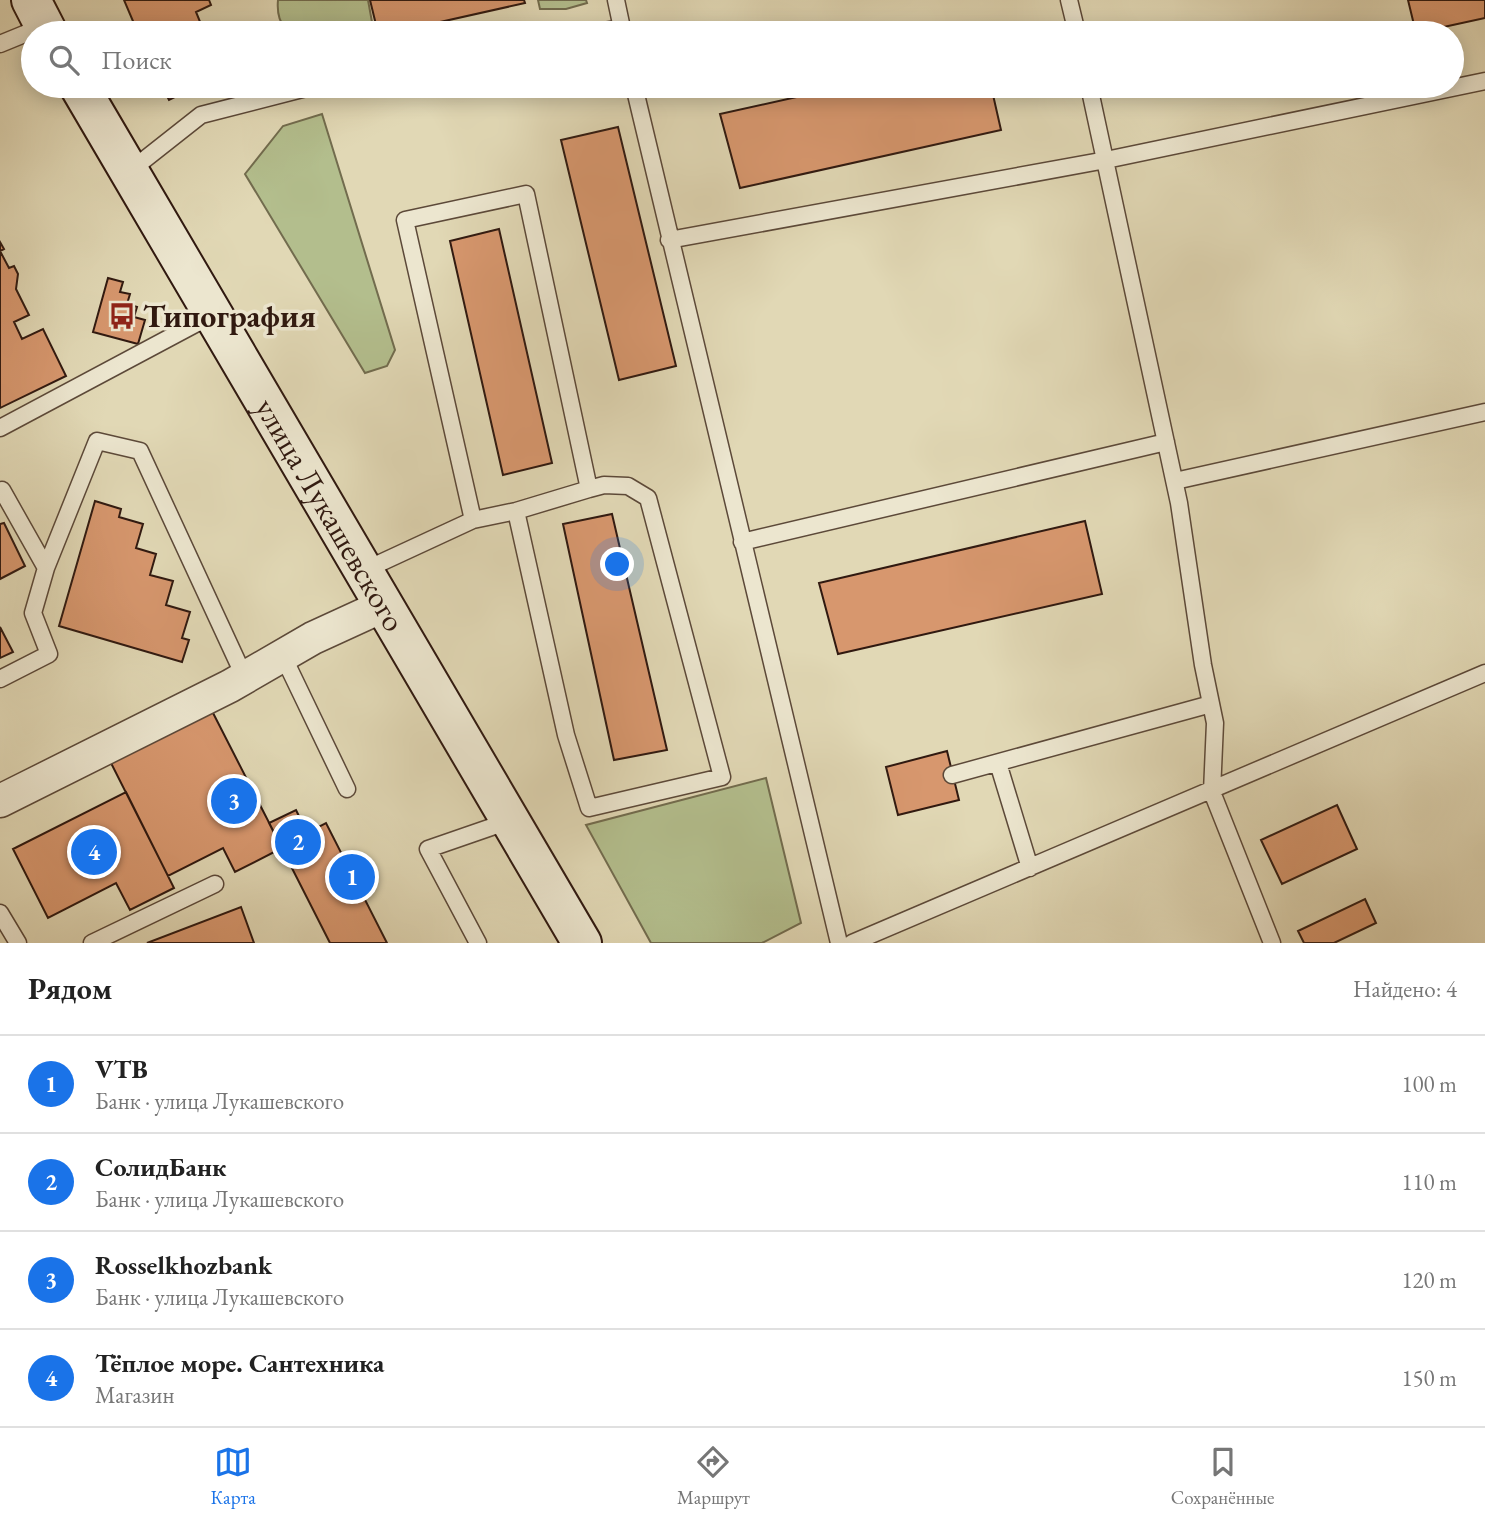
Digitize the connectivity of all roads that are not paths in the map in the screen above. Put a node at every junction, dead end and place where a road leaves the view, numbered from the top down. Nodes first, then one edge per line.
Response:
1 (616, 0) edge
2 (1069, 0) edge
3 (620, 21) edge
4 (1074, 21) edge
5 (21, 29) edge
6 (0, 44) edge
7 (1485, 81) edge
8 (1464, 85) edge
9 (86, 98) edge
10 (267, 98) edge
11 (637, 98) edge
12 (1092, 98) edge
13 (1403, 98) edge
14 (1106, 160) junction
15 (129, 172) junction
16 (669, 240) junction
17 (214, 314) junction
18 (1485, 412) edge
19 (0, 428) edge
20 (1166, 442) junction
21 (1175, 481) junction
22 (589, 489) junction
23 (2, 490) dead end
24 (516, 511) junction
25 (473, 520) junction
26 (742, 542) junction
27 (46, 568) junction
28 (365, 570) junction
29 (385, 605) junction
30 (283, 656) junction
31 (1485, 673) edge
32 (244, 676) junction
33 (0, 679) edge
34 (1211, 704) junction
35 (998, 763) junction
36 (953, 775) dead end
37 (347, 789) dead end
38 (1212, 792) junction
39 (0, 801) edge
40 (509, 821) junction
41 (1030, 868) junction
42 (215, 884) dead end
43 (0, 913) edge
44 (18, 943) edge
45 (92, 943) edge
46 (478, 943) edge
47 (582, 943) edge
48 (839, 943) edge
49 (852, 943) edge
50 (1272, 943) edge

1 - 3 lane
2 - 4 lane
5 - 6 lane
7 - 8 lane
9 - 15 main road, улица Лукашевского
10 - 15 lane
11 - 16 lane
12 - 14 lane
13 - 14 lane
14 - 16 lane
14 - 20 lane
15 - 17 main road, улица Лукашевского
16 - 26 lane
17 - 19 lane
17 - 28 main road, улица Лукашевского
18 - 21 lane
20 - 21 lane
20 - 26 lane
21 - 34 lane
22 - 24 lane
22 - 24 lane
22 - 25 lane
23 - 27 lane
24 - 25 lane
25 - 28 lane
26 - 48 lane
27 - 32 lane
27 - 33 lane
28 - 29 main road, улица Лукашевского
29 - 30 street
29 - 40 main road, улица Лукашевского
30 - 32 street
30 - 37 lane
31 - 38 lane
32 - 39 street
34 - 35 lane
34 - 38 lane
35 - 36 lane
35 - 41 lane
38 - 41 lane
38 - 50 lane
40 - 46 lane
40 - 47 main road, улица Лукашевского
41 - 49 lane
42 - 45 lane
43 - 44 lane

